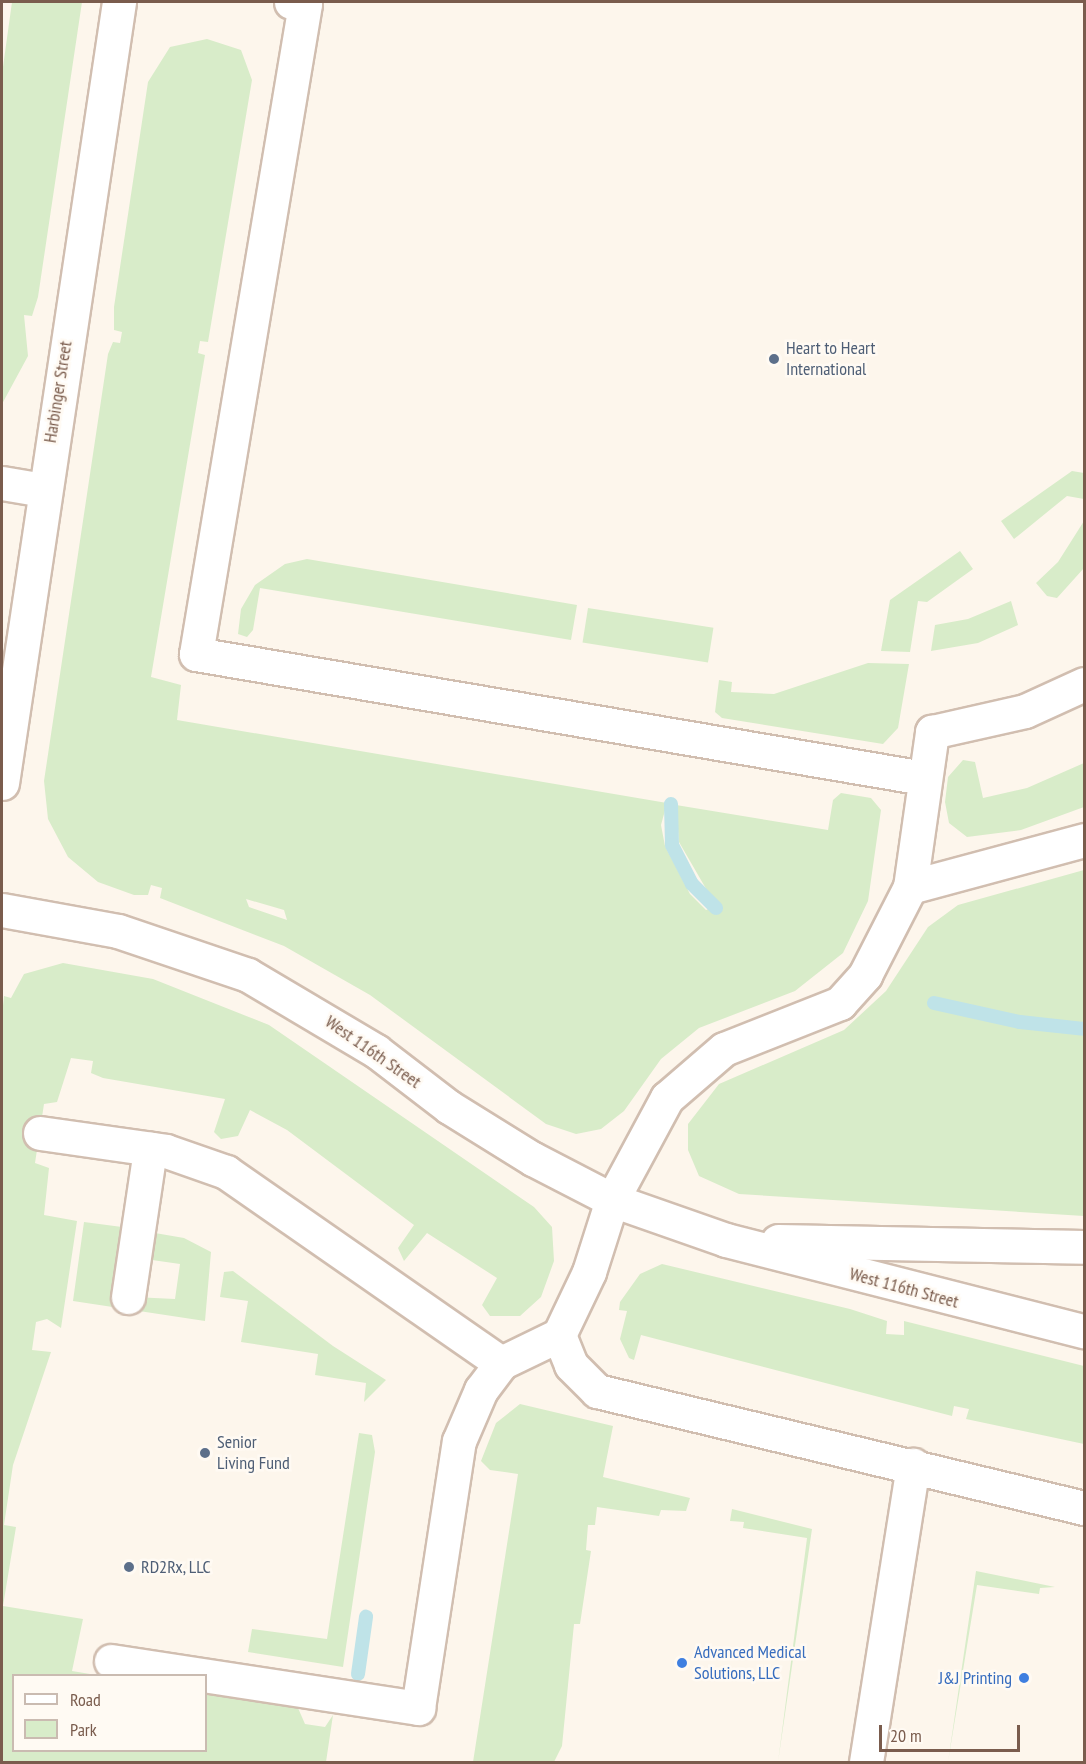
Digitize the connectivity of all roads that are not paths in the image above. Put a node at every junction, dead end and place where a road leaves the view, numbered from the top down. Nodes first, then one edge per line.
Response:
1 (119, 2) edge
2 (291, 2) edge
3 (2, 483) edge
4 (43, 490) junction
5 (1084, 684) edge
6 (924, 778) junction
7 (2, 783) edge
8 (1084, 840) edge
9 (909, 887) junction
10 (2, 910) edge
11 (40, 1133) dead end
12 (150, 1149) junction
13 (612, 1200) junction
14 (726, 1240) junction
15 (1084, 1247) edge
16 (128, 1297) dead end
17 (1084, 1331) edge
18 (560, 1335) junction
19 (501, 1363) junction
20 (913, 1465) junction
21 (1084, 1508) edge
22 (111, 1660) dead end
23 (201, 1674) edge
24 (207, 1675) edge
25 (866, 1762) edge

1 - 4 street, Harbinger Street
2 - 6 street
3 - 4 street
4 - 7 street, Harbinger Street
5 - 6 street
6 - 9 street
8 - 9 street
9 - 13 street
10 - 13 street, West 116th Street
11 - 12 street
12 - 16 street
12 - 19 street
13 - 14 street, West 116th Street
13 - 18 street
14 - 15 street, West 116th Street
14 - 17 street, West 116th Street
18 - 19 street
18 - 20 street
19 - 24 street
20 - 21 street
20 - 25 street
22 - 23 street

